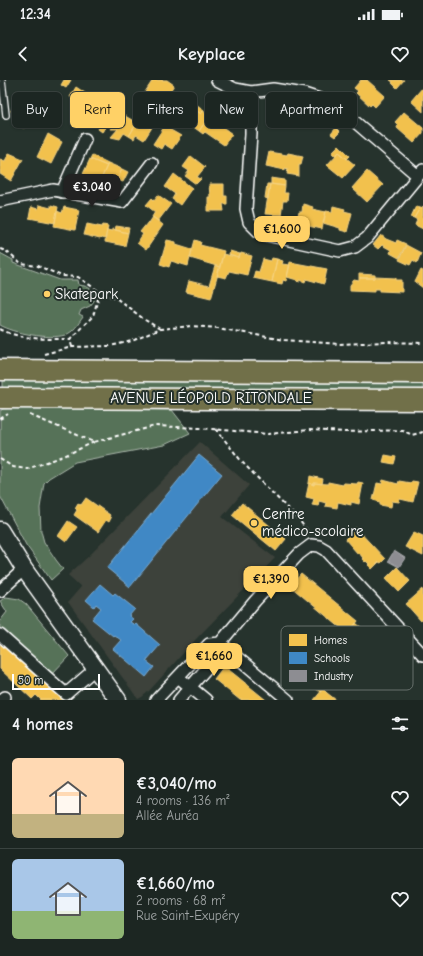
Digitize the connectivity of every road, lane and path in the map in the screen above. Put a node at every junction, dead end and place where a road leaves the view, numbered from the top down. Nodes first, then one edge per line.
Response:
1 (2, 80) edge
2 (217, 80) edge
3 (251, 92) joint
4 (6, 115) dead end
5 (251, 128) edge
6 (85, 139) dead end
7 (152, 163) dead end
8 (420, 173) edge
9 (62, 192) junction
10 (0, 201) edge
11 (0, 249) edge
12 (100, 292) junction
13 (0, 329) edge
14 (160, 329) junction
15 (70, 338) junction
16 (423, 343) edge
17 (72, 347) junction
18 (41, 355) dead end
19 (0, 370) edge
20 (423, 373) edge
21 (0, 398) edge
22 (423, 400) edge
23 (31, 415) dead end
24 (216, 429) junction
25 (423, 432) edge
26 (94, 442) junction
27 (0, 459) edge
28 (0, 530) edge
29 (309, 531) dead end
30 (24, 569) junction
31 (1, 588) edge
32 (396, 626) edge
33 (0, 635) edge
34 (220, 642) junction
35 (413, 644) edge
36 (423, 655) edge
37 (96, 668) junction
38 (178, 677) junction
39 (190, 687) junction
40 (118, 700) edge
41 (156, 700) edge
42 (179, 700) edge
43 (206, 700) edge
44 (288, 700) edge

1 - 4 lane
2 - 3 street
3 - 8 street
5 - 8 street
6 - 9 street
7 - 9 street
9 - 10 street
11 - 12 path
12 - 14 path
12 - 15 path
13 - 15 path
14 - 16 path
14 - 17 path
15 - 17 path
17 - 18 path
19 - 20 highway, AVENUE LÉOPOLD RITONDALE
21 - 22 highway, AVENUE LÉOPOLD RITONDALE
23 - 26 path
24 - 25 path
24 - 26 path
24 - 29 path
26 - 27 path
28 - 30 street
30 - 31 street
30 - 37 street
32 - 34 street
33 - 37 street
34 - 38 street
34 - 39 street
34 - 44 street
35 - 36 street
37 - 40 street
38 - 39 street
38 - 41 street
39 - 42 street
39 - 43 street

